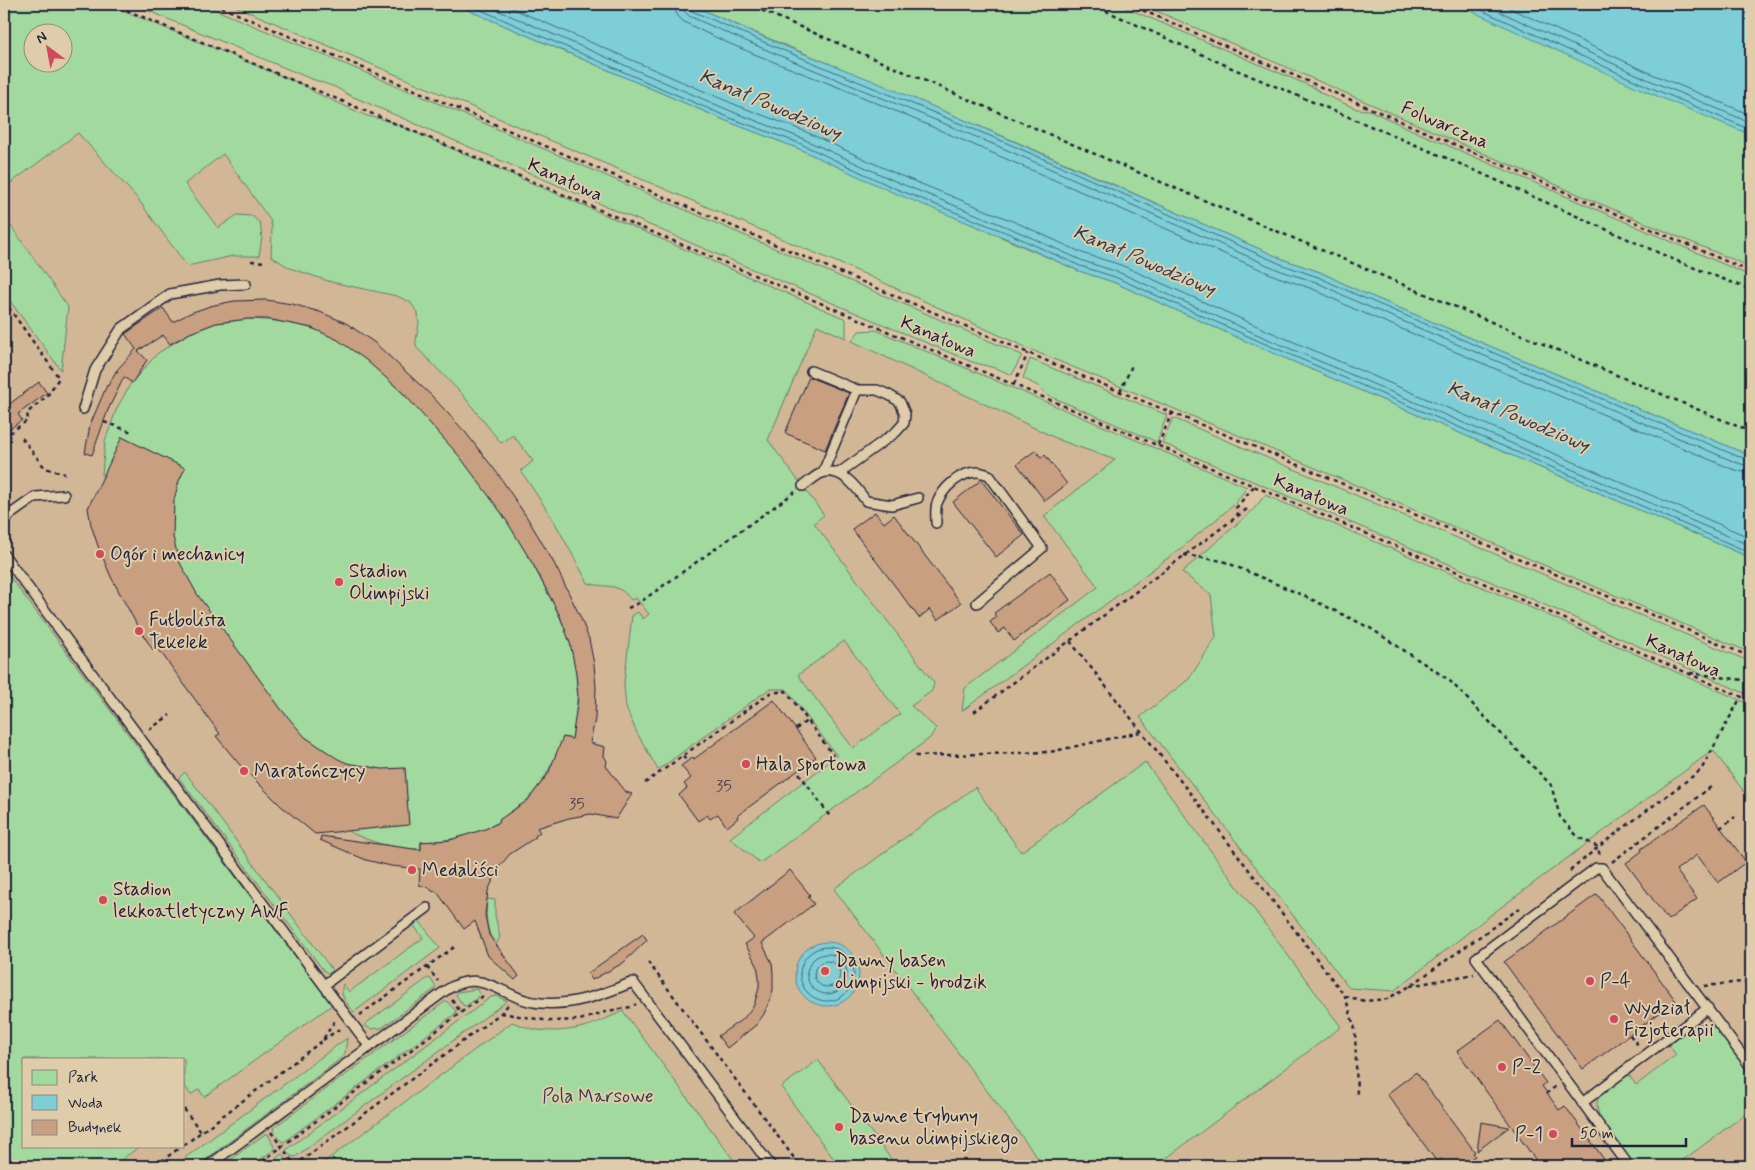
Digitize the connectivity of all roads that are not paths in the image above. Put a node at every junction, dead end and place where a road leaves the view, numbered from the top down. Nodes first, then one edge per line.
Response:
1 (246, 284) dead end
2 (811, 371) dead end
3 (856, 390) junction
4 (84, 409) dead end
5 (823, 472) junction
6 (838, 473) junction
7 (803, 486) road end
8 (64, 495) dead end
9 (918, 498) dead end
10 (4, 519) edge
11 (936, 523) dead end
12 (4, 555) edge
13 (976, 603) dead end
14 (427, 908) dead end
15 (324, 986) junction
16 (1708, 1008) junction
17 (369, 1046) junction
18 (1751, 1068) edge
19 (1582, 1103) junction
20 (208, 1166) edge
21 (772, 1166) edge
22 (1629, 1166) edge

1 - 4 lane
2 - 3 lane
3 - 5 lane
3 - 6 lane
5 - 6 lane
5 - 7 lane
6 - 9 lane
8 - 10 lane
11 - 13 lane
12 - 15 lane
14 - 15 lane
15 - 17 lane
16 - 18 lane
16 - 19 lane
16 - 19 lane
17 - 20 lane
17 - 21 lane
19 - 22 lane

